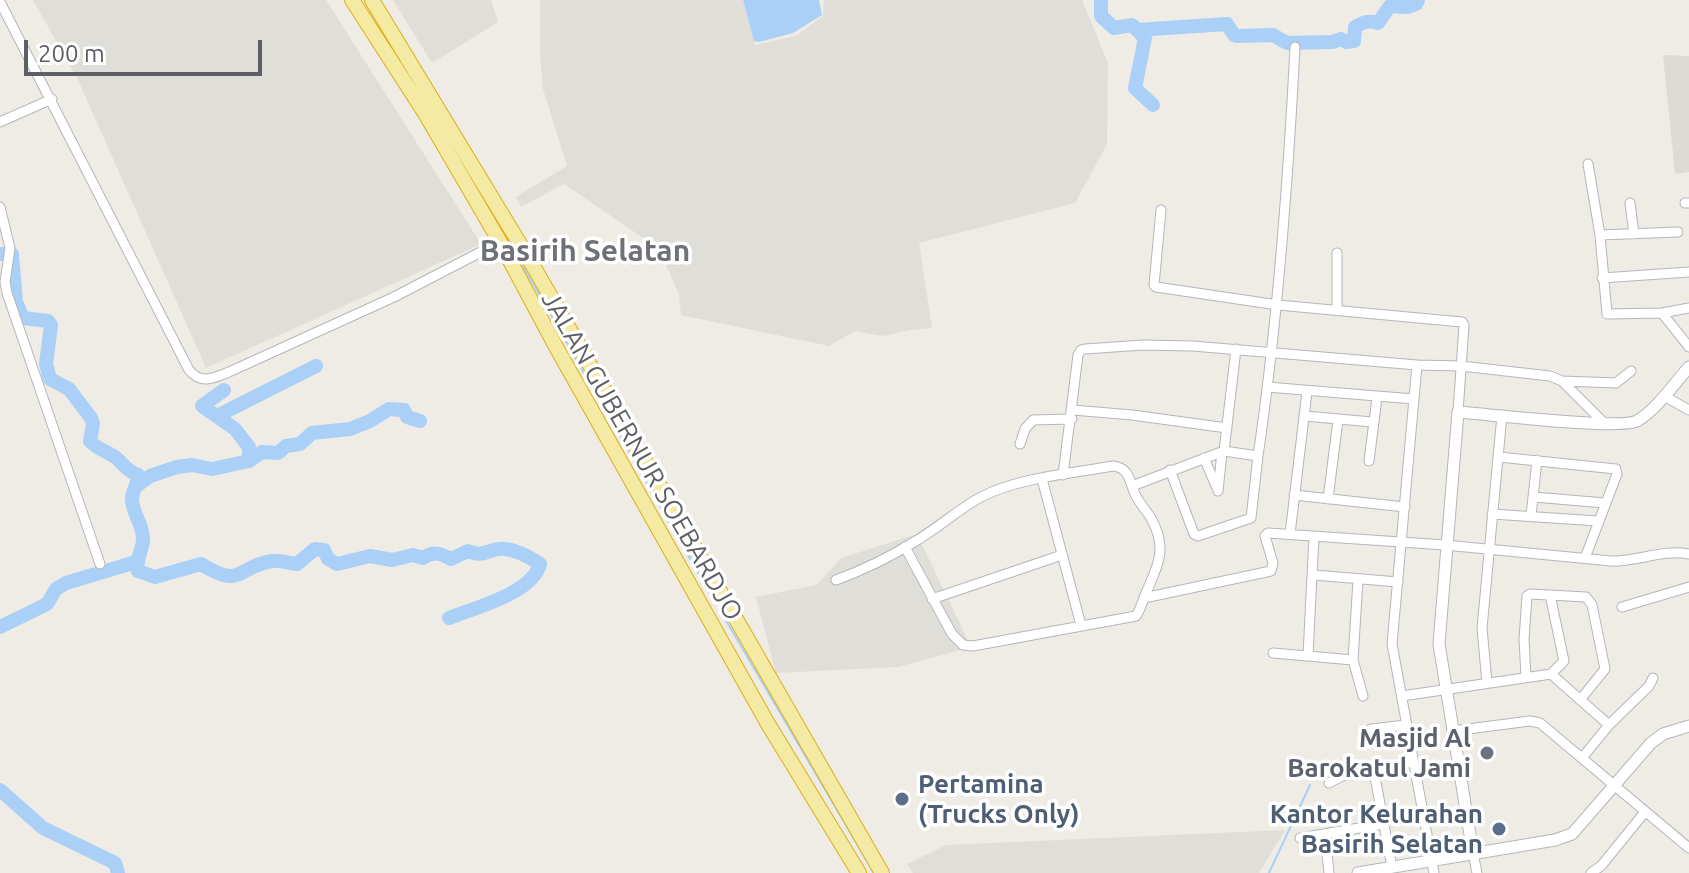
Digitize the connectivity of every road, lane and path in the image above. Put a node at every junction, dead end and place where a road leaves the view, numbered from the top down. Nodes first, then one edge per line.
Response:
1 (352, 0) edge
2 (372, 0) edge
3 (0, 2) edge
4 (1295, 47) dead end
5 (52, 99) junction
6 (0, 122) edge
7 (1588, 164) dead end
8 (1630, 203) dead end
9 (0, 207) edge
10 (1161, 210) dead end
11 (1678, 232) dead end
12 (1634, 234) junction
13 (1600, 235) junction
14 (500, 242) junction
15 (1337, 253) dead end
16 (1689, 272) edge
17 (1602, 278) junction
18 (1278, 305) junction
19 (1689, 308) edge
20 (1337, 310) junction
21 (1662, 313) junction
22 (1689, 347) edge
23 (1236, 349) junction
24 (1272, 352) junction
25 (1417, 365) junction
26 (1461, 366) junction
27 (1689, 367) edge
28 (1631, 371) dead end
29 (1562, 381) junction
30 (1267, 387) junction
31 (1307, 392) junction
32 (1664, 396) junction
33 (1377, 398) junction
34 (1414, 399) junction
35 (1689, 410) edge
36 (1458, 412) junction
37 (1072, 414) junction
38 (1502, 415) junction
39 (1305, 416) junction
40 (1338, 420) junction
41 (1372, 422) junction
42 (1605, 424) junction
43 (1227, 428) junction
44 (1020, 444) dead end
45 (1223, 452) junction
46 (1258, 456) junction
47 (1499, 457) junction
48 (1204, 458) junction
49 (1537, 460) junction
50 (1369, 461) dead end
51 (1170, 470) junction
52 (1063, 475) junction
53 (1042, 479) junction
54 (1132, 486) junction
55 (1294, 495) junction
56 (1534, 497) junction
57 (1328, 499) junction
58 (1605, 503) junction
59 (1405, 507) junction
60 (1492, 514) junction
61 (1531, 516) junction
62 (1598, 521) junction
63 (1290, 534) junction
64 (1314, 536) junction
65 (1401, 542) junction
66 (1445, 545) junction
67 (905, 547) junction
68 (1489, 549) junction
69 (1689, 554) edge
70 (1062, 555) junction
71 (1585, 558) junction
72 (100, 564) dead end
73 (1314, 575) junction
74 (836, 580) dead end
75 (1358, 580) junction
76 (1398, 582) junction
77 (1689, 587) edge
78 (1550, 595) junction
79 (1144, 598) junction
80 (932, 599) junction
81 (725, 601) junction
82 (1622, 607) dead end
83 (706, 613) junction
84 (1081, 625) junction
85 (1273, 653) dead end
86 (1308, 655) junction
87 (1353, 660) junction
88 (1551, 674) junction
89 (1526, 677) junction
90 (1653, 678) dead end
91 (1487, 683) junction
92 (1446, 689) junction
93 (1363, 696) dead end
94 (1402, 696) junction
95 (1580, 700) junction
96 (1406, 725) junction
97 (1609, 725) junction
98 (1689, 726) edge
99 (1371, 729) dead end
100 (1452, 731) junction
101 (1582, 758) junction
102 (1412, 762) junction
103 (1374, 772) junction
104 (1329, 783) dead end
105 (1613, 785) junction
106 (1645, 812) junction
107 (1383, 824) junction
108 (1325, 834) junction
109 (1300, 838) dead end
110 (1689, 848) edge
111 (1473, 853) junction
112 (1392, 867) junction
113 (1433, 867) edge
114 (1594, 872) edge
115 (859, 873) edge
116 (882, 873) edge
117 (1329, 873) edge
118 (1360, 873) edge
119 (1477, 873) edge

1 - 14 highway, JALAN GUBERNUR SOEBARDJO
2 - 81 highway, JALAN GUBERNUR SOEBARDJO
3 - 5 street
4 - 18 street
5 - 6 street
5 - 14 street
7 - 13 street
8 - 12 street
9 - 72 street
10 - 18 street
11 - 12 street
12 - 13 street
13 - 17 street
14 - 83 highway, JALAN GUBERNUR SOEBARDJO
15 - 20 street
16 - 17 street
17 - 21 street
18 - 20 street
18 - 24 street
19 - 21 street
20 - 26 street
21 - 22 street
23 - 24 street
23 - 37 street
23 - 43 street
24 - 25 street
24 - 30 street
25 - 26 street
25 - 34 street
26 - 29 street
26 - 36 street
27 - 32 street
28 - 29 street
29 - 42 street
30 - 31 street
30 - 46 street
31 - 33 street
31 - 39 street
32 - 35 street
32 - 42 street
33 - 34 street
33 - 41 street
34 - 59 street
36 - 38 street
36 - 66 street
37 - 43 street
37 - 44 street
37 - 52 street
38 - 42 street
38 - 47 street
39 - 40 street
39 - 55 street
40 - 41 street
40 - 57 street
41 - 50 street
43 - 45 street
45 - 46 street
45 - 48 street
45 - 48 street
46 - 51 street
47 - 49 street
47 - 60 street
48 - 51 street
49 - 56 street
49 - 58 street
51 - 54 street
52 - 53 street
52 - 54 street
53 - 67 street
53 - 70 street
54 - 79 street
55 - 57 street
55 - 63 street
56 - 58 street
56 - 61 street
57 - 59 street
58 - 62 street
59 - 65 street
60 - 61 street
60 - 68 street
61 - 62 street
62 - 71 street
63 - 64 street
63 - 79 street
64 - 65 street
64 - 73 street
65 - 66 street
65 - 76 street
66 - 68 street
66 - 92 street
67 - 74 street
67 - 80 street
68 - 71 street
68 - 91 street
69 - 71 street
70 - 80 street
70 - 84 street
73 - 75 street
73 - 86 street
75 - 76 street
75 - 87 street
76 - 94 street
77 - 82 street
78 - 88 street
78 - 89 street
78 - 95 street
79 - 84 street
80 - 84 street
81 - 83 highway
81 - 116 highway, JALAN GUBERNUR SOEBARDJO
83 - 115 highway, JALAN GUBERNUR SOEBARDJO
85 - 86 street
86 - 87 street
87 - 93 street
88 - 89 street
88 - 95 street
89 - 91 street
90 - 97 street
91 - 92 street
92 - 94 street
92 - 100 street
94 - 96 street
95 - 97 street
96 - 99 street
96 - 102 street
97 - 101 street
98 - 105 street
100 - 101 street
100 - 111 street
101 - 105 street
102 - 103 street
102 - 113 street
103 - 104 street
103 - 107 street
105 - 106 street
105 - 111 street
106 - 110 street
106 - 114 street
107 - 108 street
107 - 112 street
108 - 109 street
108 - 117 street
111 - 113 street
111 - 119 street
112 - 113 street
112 - 118 street

